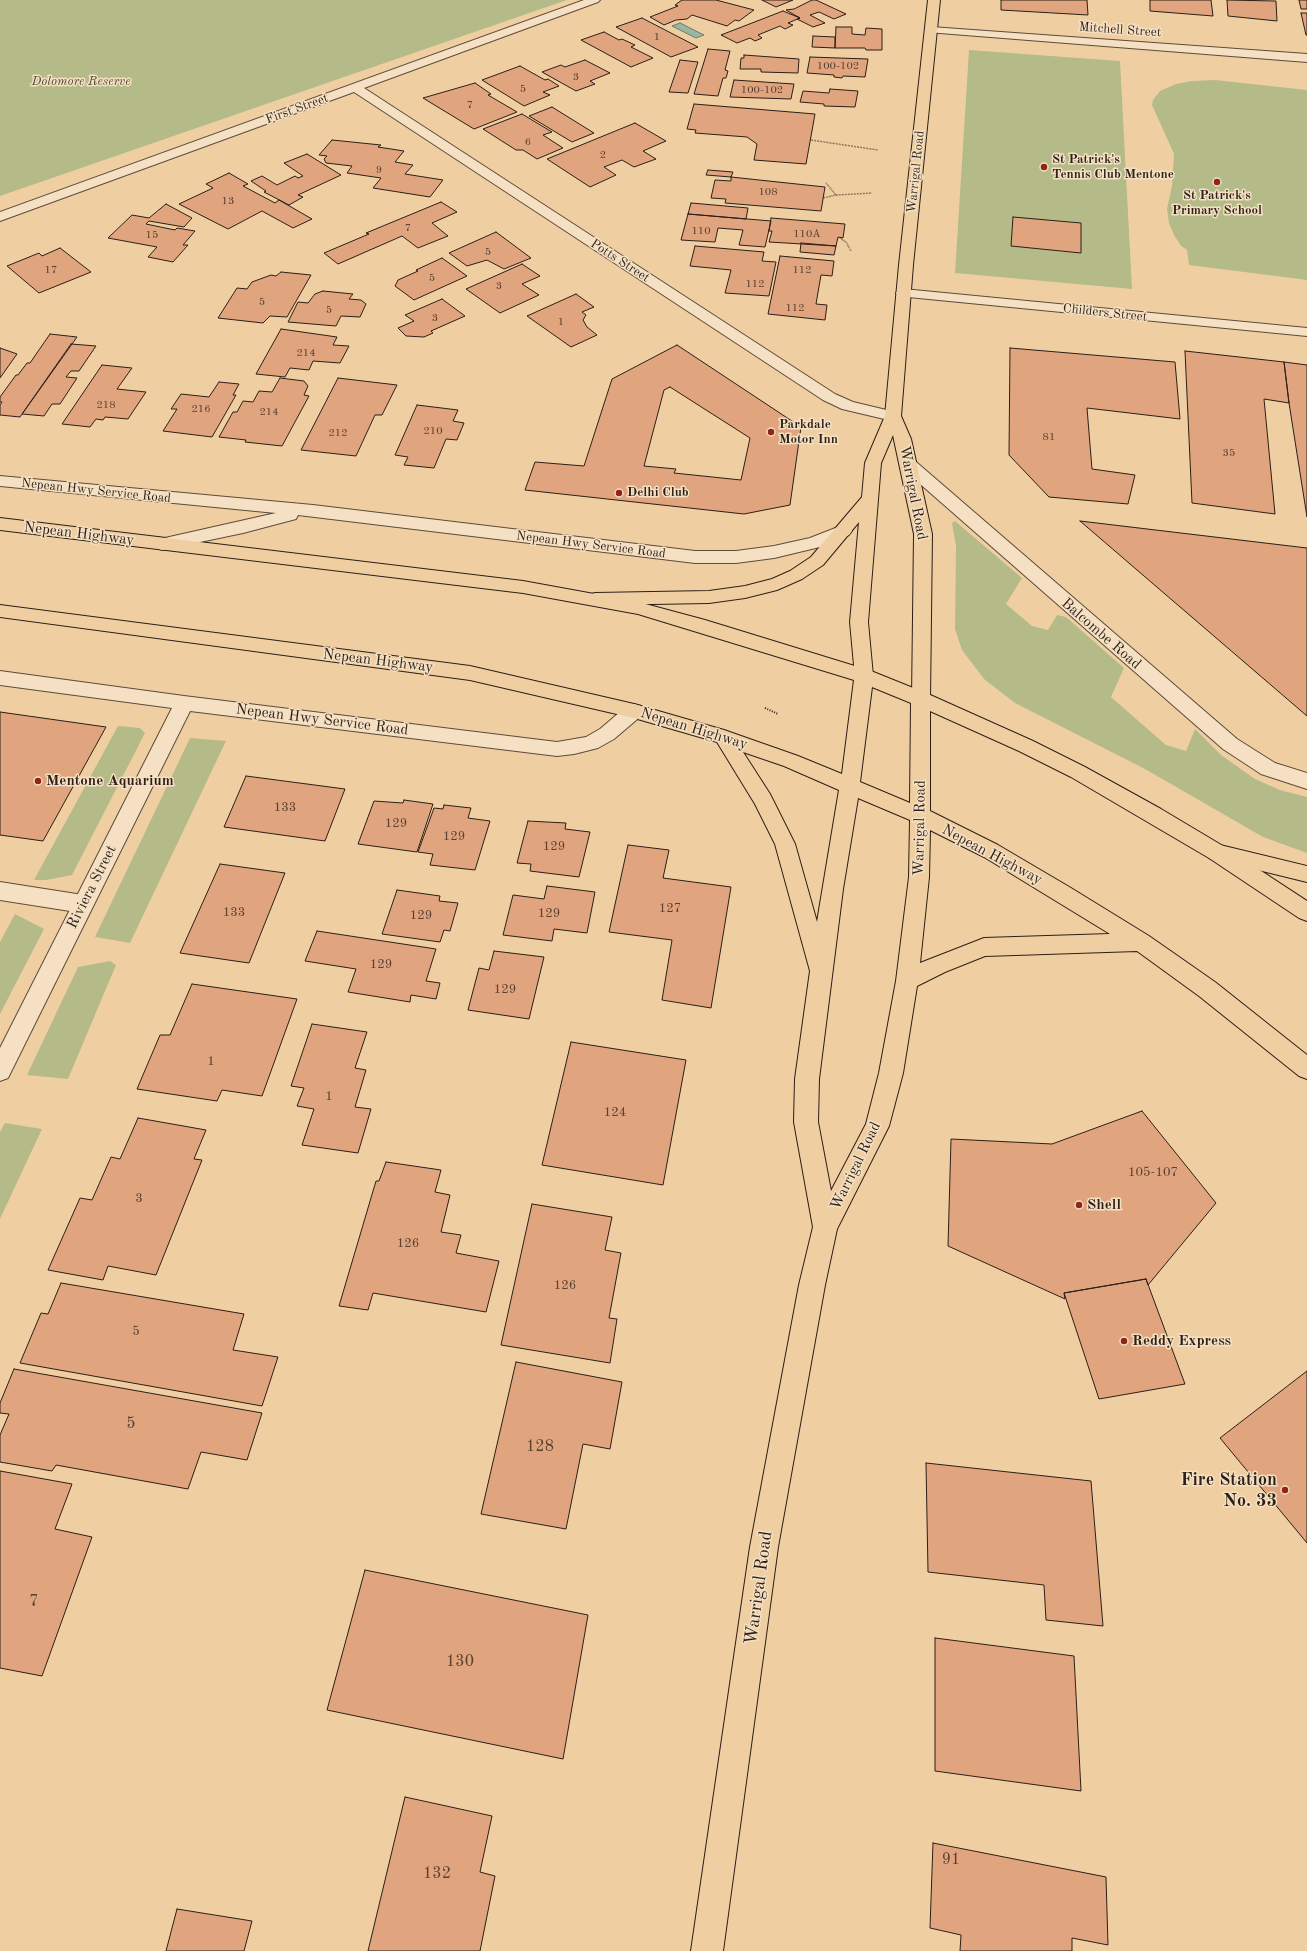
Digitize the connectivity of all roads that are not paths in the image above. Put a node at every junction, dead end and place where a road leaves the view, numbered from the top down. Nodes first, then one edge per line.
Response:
1 (594, 0) edge
2 (934, 0) edge
3 (931, 30) junction
4 (1307, 58) edge
5 (356, 88) junction
6 (0, 217) edge
7 (903, 294) junction
8 (1307, 332) edge
9 (893, 416) junction
10 (910, 464) junction
11 (0, 481) edge
12 (869, 498) junction
13 (312, 512) junction
14 (0, 524) edge
15 (843, 531) junction
16 (162, 544) junction
17 (595, 599) junction
18 (0, 611) edge
19 (864, 676) junction
20 (0, 678) edge
21 (921, 699) junction
22 (184, 703) junction
23 (634, 711) junction
24 (724, 737) junction
25 (1307, 781) edge
26 (850, 786) junction
27 (920, 816) junction
28 (1216, 852) junction
29 (1307, 874) edge
30 (0, 891) edge
31 (83, 904) junction
32 (1307, 912) edge
33 (1141, 942) junction
34 (821, 976) junction
35 (907, 981) junction
36 (1307, 1069) edge
37 (0, 1071) edge
38 (826, 1227) junction
39 (707, 1951) edge

1 - 5 street, First Street
2 - 3 main road, Warrigal Road
3 - 4 street, Mitchell Street
3 - 7 main road, Warrigal Road
5 - 6 street, First Street
5 - 9 street, Potts Street
7 - 8 street, Childers Street
7 - 9 main road, Warrigal Road
9 - 10 main road, Warrigal Road
9 - 12 main road, Warrigal Road
10 - 21 main road, Warrigal Road
10 - 25 street, Balcombe Road
11 - 13 street, Nepean Hwy Service Road
12 - 15 main road
12 - 19 main road, Warrigal Road
13 - 15 street, Nepean Hwy Service Road
13 - 16 street, Nepean Hwy Service Road
14 - 16 main road, Nepean Highway
15 - 17 main road
16 - 17 main road, Nepean Highway
17 - 19 main road, Nepean Highway
18 - 23 main road, Nepean Highway
19 - 21 main road, Nepean Highway
19 - 26 main road, Warrigal Road
20 - 22 street, Nepean Hwy Service Road
21 - 27 main road, Warrigal Road
21 - 28 main road, Nepean Highway
22 - 23 street, Nepean Hwy Service Road
22 - 31 street, Riviera Street
23 - 24 main road, Nepean Highway
24 - 26 main road, Nepean Highway
24 - 34 main road
26 - 27 main road, Nepean Highway
26 - 34 main road, Warrigal Road
27 - 33 main road, Nepean Highway
27 - 35 main road, Warrigal Road
28 - 29 main road
28 - 32 main road, Nepean Highway
30 - 31 street
31 - 37 street, Riviera Street
33 - 35 main road
33 - 36 main road, Nepean Highway
34 - 38 main road, Warrigal Road
35 - 38 main road, Warrigal Road
38 - 39 main road, Warrigal Road

